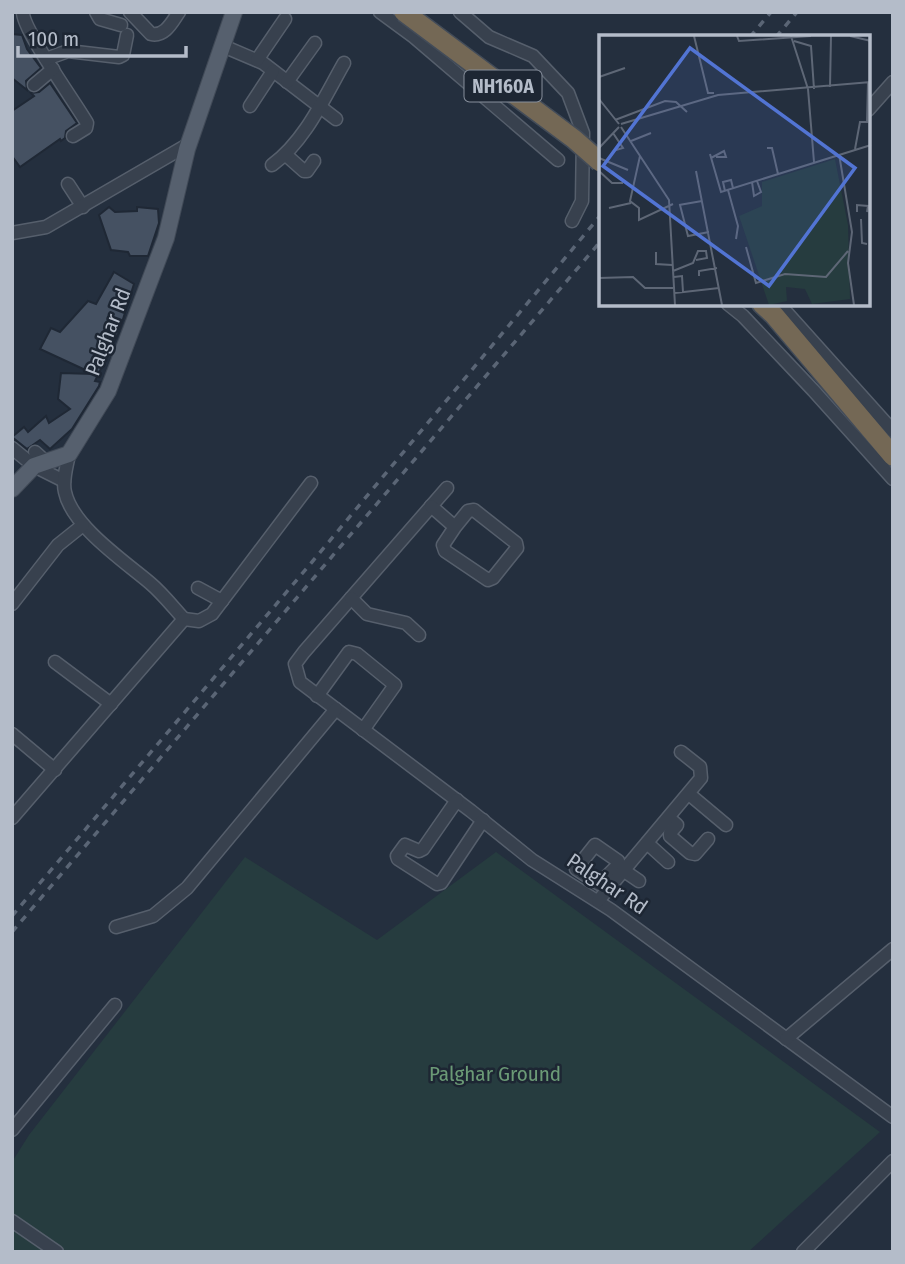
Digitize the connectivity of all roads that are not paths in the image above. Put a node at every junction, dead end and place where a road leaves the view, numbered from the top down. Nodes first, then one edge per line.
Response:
1 (23, 12) edge
2 (96, 12) edge
3 (131, 12) edge
4 (179, 12) edge
5 (234, 12) edge
6 (380, 12) edge
7 (404, 12) edge
8 (460, 12) edge
9 (285, 19) dead end
10 (315, 43) dead end
11 (223, 46) junction
12 (257, 60) junction
13 (344, 63) dead end
14 (50, 64) junction
15 (274, 71) junction
16 (288, 82) junction
17 (893, 82) edge
18 (34, 85) dead end
19 (250, 106) dead end
20 (319, 106) junction
21 (870, 108) edge
22 (336, 119) dead end
23 (73, 136) dead end
24 (189, 144) junction
25 (286, 155) junction
26 (558, 159) dead end
27 (314, 161) dead end
28 (599, 161) edge
29 (272, 165) dead end
30 (68, 184) dead end
31 (83, 206) junction
32 (572, 221) dead end
33 (12, 233) edge
34 (730, 306) edge
35 (764, 306) edge
36 (781, 306) edge
37 (893, 431) edge
38 (12, 448) edge
39 (69, 454) junction
40 (893, 456) edge
41 (38, 460) junction
42 (893, 479) edge
43 (64, 481) junction
44 (311, 483) dead end
45 (447, 488) dead end
46 (12, 489) edge
47 (431, 506) junction
48 (83, 525) junction
49 (455, 527) junction
50 (198, 588) dead end
51 (351, 598) junction
52 (222, 601) junction
53 (12, 604) edge
54 (184, 619) junction
55 (419, 635) dead end
56 (55, 662) dead end
57 (317, 695) junction
58 (111, 704) junction
59 (336, 709) junction
60 (363, 730) junction
61 (12, 734) edge
62 (681, 752) dead end
63 (55, 770) junction
64 (689, 793) junction
65 (457, 800) junction
66 (12, 818) edge
67 (677, 819) junction
68 (482, 820) junction
69 (726, 825) dead end
70 (708, 839) dead end
71 (647, 844) junction
72 (668, 862) dead end
73 (620, 868) junction
74 (639, 881) dead end
75 (597, 901) junction
76 (116, 927) dead end
77 (893, 949) edge
78 (115, 1005) dead end
79 (786, 1039) junction
80 (893, 1117) edge
81 (12, 1130) edge
82 (893, 1161) edge
83 (12, 1221) edge
84 (57, 1252) edge
85 (803, 1252) edge

1 - 14 street
2 - 14 street
3 - 4 street
5 - 11 main road, Palghar Rd
6 - 26 street
7 - 28 highway, NH160A, bridge
8 - 32 street
9 - 12 street
10 - 16 street
11 - 12 street
11 - 24 main road, Palghar Rd
12 - 15 street
13 - 20 street
14 - 18 street
14 - 23 street
15 - 16 street
15 - 19 street
16 - 20 street
17 - 21 street
20 - 22 street
20 - 25 street
24 - 31 street
24 - 39 main road, Palghar Rd
25 - 27 street
25 - 29 street
30 - 31 street
31 - 33 street
34 - 42 street
35 - 40 highway
36 - 37 street
38 - 41 street
39 - 41 main road
39 - 43 street, Palghar Rd
41 - 43 street
41 - 46 main road
43 - 48 street
44 - 52 street
45 - 47 street
47 - 49 street
47 - 51 street
48 - 53 street
48 - 54 street
49 - 49 street
50 - 52 street
51 - 55 street
51 - 57 street, Palghar Rd
52 - 54 street
54 - 58 street
56 - 58 street
57 - 59 street, Palghar Rd
57 - 60 street
58 - 63 street
59 - 60 street, Palghar Rd
59 - 76 street
60 - 65 street, Palghar Rd
61 - 63 street
62 - 64 street
63 - 66 street
64 - 67 street
64 - 69 street
65 - 68 street, Palghar Rd
65 - 68 street
67 - 70 street
67 - 71 street
68 - 75 street, Palghar Rd
71 - 72 street
71 - 73 street
73 - 74 street
73 - 75 street
75 - 79 street, Palghar Rd
77 - 79 street
78 - 81 street
79 - 80 street, Palghar Rd
82 - 85 street
83 - 84 street

